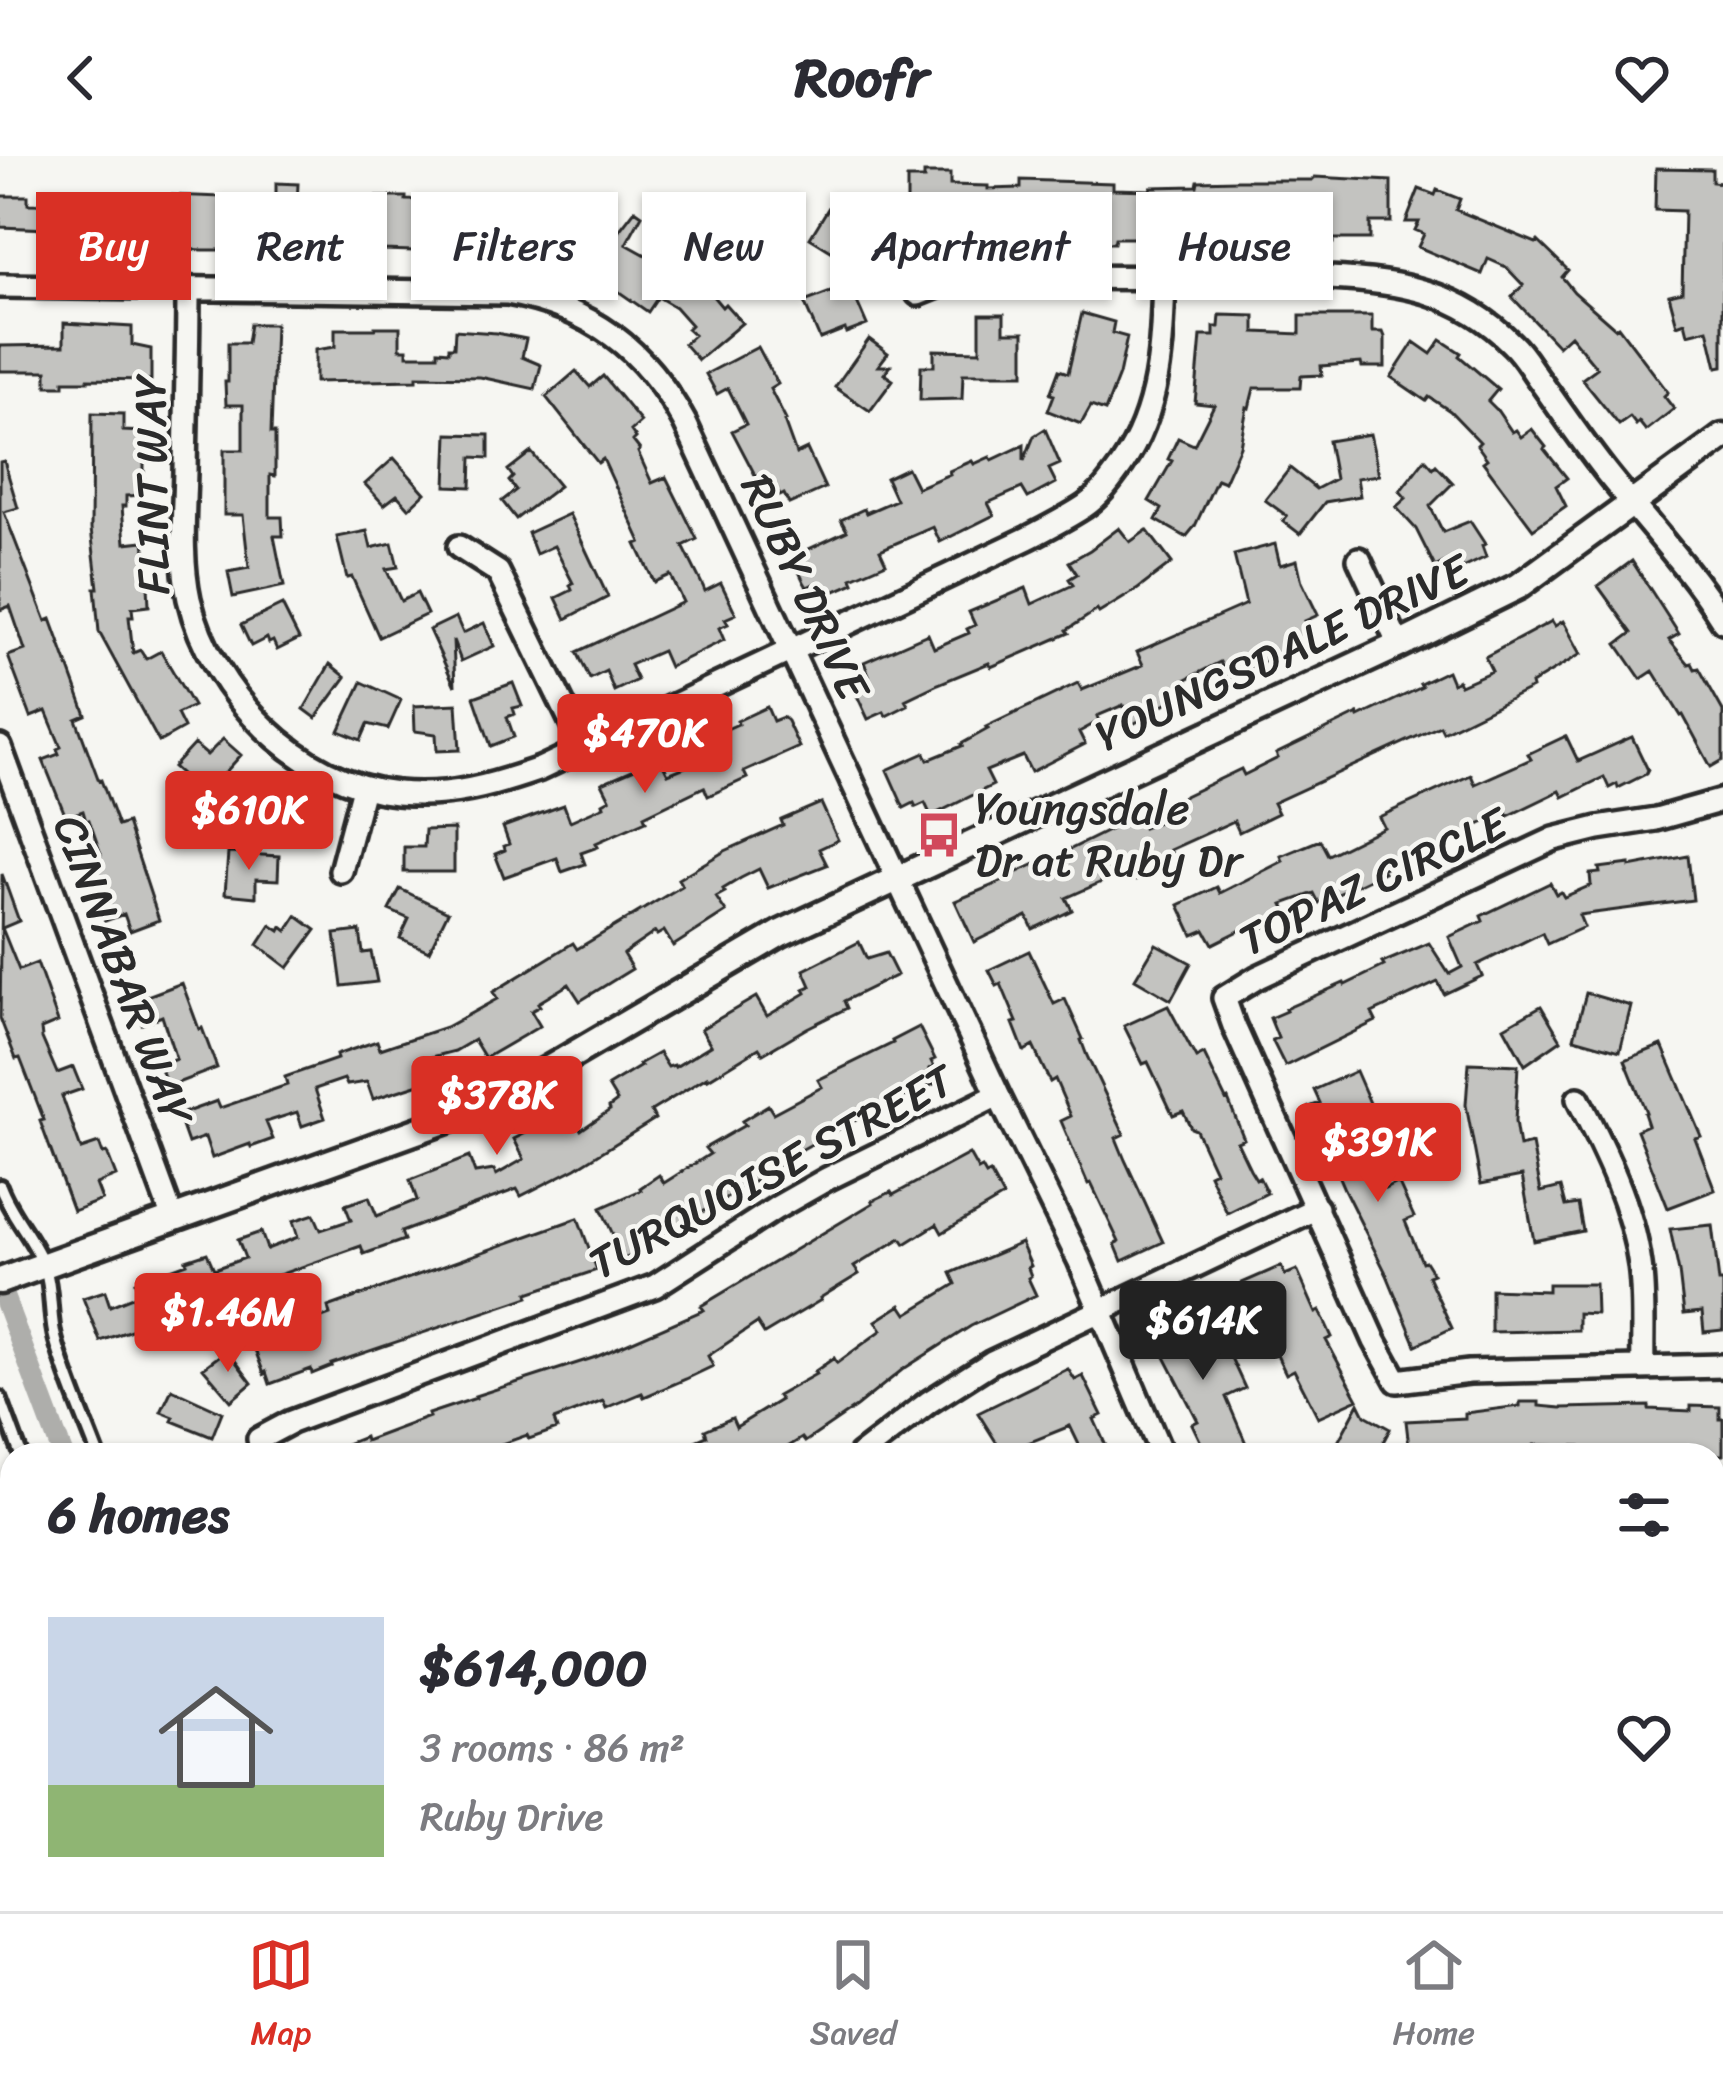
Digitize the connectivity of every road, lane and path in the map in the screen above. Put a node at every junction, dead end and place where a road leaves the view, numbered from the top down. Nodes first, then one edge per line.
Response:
1 (1333, 278) edge
2 (0, 286) edge
3 (36, 287) edge
4 (191, 289) edge
5 (188, 300) edge
6 (1163, 300) edge
7 (1723, 437) edge
8 (1633, 503) junction
9 (459, 548) dead end
10 (1359, 559) dead end
11 (1723, 621) edge
12 (1399, 645) junction
13 (792, 650) junction
14 (0, 747) edge
15 (584, 748) junction
16 (363, 788) junction
17 (1723, 800) edge
18 (341, 871) dead end
19 (897, 879) junction
20 (998, 1096) junction
21 (1578, 1099) dead end
22 (0, 1186) edge
23 (1317, 1208) junction
24 (172, 1219) junction
25 (37, 1268) junction
26 (0, 1281) edge
27 (1099, 1310) junction
28 (1723, 1366) edge
29 (1642, 1368) junction
30 (0, 1398) edge
31 (17, 1443) edge
32 (93, 1443) edge
33 (260, 1443) edge
34 (876, 1443) edge
35 (1157, 1443) edge

1 - 8 street
2 - 3 street, RUBY DRIVE
4 - 13 street, RUBY DRIVE
5 - 16 street, FLINT WAY
6 - 13 street, FLINT WAY
7 - 8 street, YOUNGSDALE DRIVE
8 - 11 street
8 - 12 street, YOUNGSDALE DRIVE
9 - 15 street
10 - 12 street
12 - 19 street, YOUNGSDALE DRIVE
13 - 15 street, FLINT WAY
13 - 19 street, RUBY DRIVE
14 - 24 street, CINNABAR WAY
15 - 16 street, FLINT WAY
16 - 18 street
17 - 23 street, TOPAZ CIRCLE
19 - 20 street, RUBY DRIVE
19 - 24 street, YOUNGSDALE DRIVE
20 - 27 street, RUBY DRIVE
20 - 33 street, TURQUOISE STREET
21 - 29 street
22 - 25 lane
23 - 27 street
23 - 29 street, TOPAZ CIRCLE
24 - 25 street, YOUNGSDALE DRIVE
25 - 26 street, YOUNGSDALE DRIVE
25 - 32 lane
27 - 34 street
27 - 35 street, RUBY DRIVE
28 - 29 street, TOPAZ CIRCLE
30 - 31 lane

